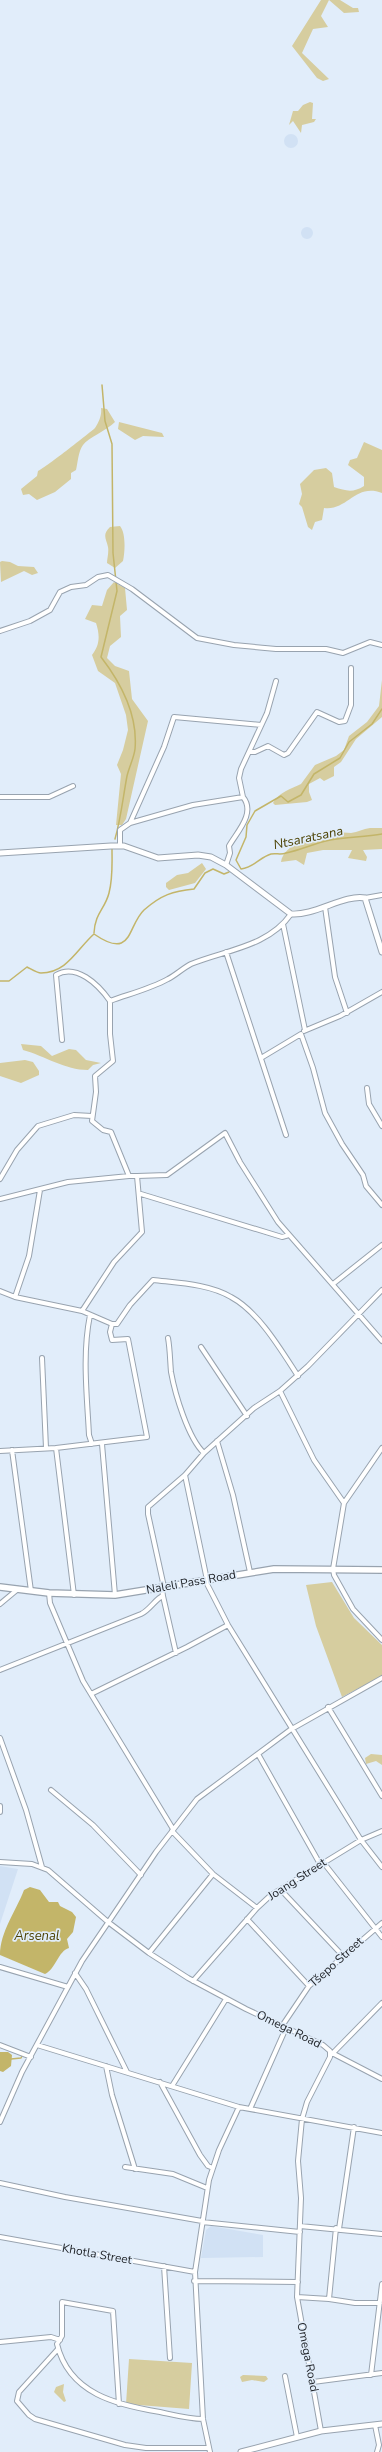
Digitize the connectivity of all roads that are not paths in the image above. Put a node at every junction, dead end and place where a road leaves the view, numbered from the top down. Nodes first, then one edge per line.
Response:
1 (0, 631) edge
2 (382, 644) edge
3 (352, 668) dead end
4 (276, 681) dead end
5 (261, 725) junction
6 (250, 752) junction
7 (73, 786) dead end
8 (0, 797) edge
9 (243, 797) junction
10 (130, 823) junction
11 (120, 846) junction
12 (0, 853) edge
13 (226, 865) junction
14 (382, 895) edge
15 (365, 898) junction
16 (325, 907) junction
17 (292, 914) junction
18 (282, 924) junction
19 (226, 952) junction
20 (382, 952) edge
21 (382, 992) edge
22 (110, 1001) junction
23 (348, 1013) junction
24 (305, 1030) junction
25 (301, 1034) junction
26 (62, 1040) dead end
27 (261, 1058) junction
28 (367, 1088) dead end
29 (92, 1116) junction
30 (382, 1126) edge
31 (286, 1136) dead end
32 (129, 1176) junction
33 (137, 1176) junction
34 (0, 1179) edge
35 (40, 1190) junction
36 (140, 1194) junction
37 (0, 1199) edge
38 (382, 1205) edge
39 (289, 1235) junction
40 (382, 1245) edge
41 (333, 1284) junction
42 (382, 1290) edge
43 (0, 1291) edge
44 (15, 1297) junction
45 (82, 1311) junction
46 (360, 1314) junction
47 (90, 1315) junction
48 (112, 1324) junction
49 (168, 1338) dead end
50 (382, 1341) edge
51 (201, 1347) dead end
52 (42, 1358) dead end
53 (298, 1376) junction
54 (280, 1391) junction
55 (247, 1416) junction
56 (217, 1441) junction
57 (92, 1444) junction
58 (102, 1444) junction
59 (46, 1448) junction
60 (56, 1448) junction
61 (382, 1448) edge
62 (12, 1450) junction
63 (0, 1451) edge
64 (204, 1453) junction
65 (185, 1475) junction
66 (344, 1503) junction
67 (334, 1569) junction
68 (382, 1570) edge
69 (250, 1572) junction
70 (206, 1580) junction
71 (0, 1587) edge
72 (163, 1587) junction
73 (18, 1589) junction
74 (30, 1591) junction
75 (49, 1593) junction
76 (74, 1595) junction
77 (115, 1595) junction
78 (163, 1596) junction
79 (0, 1604) edge
80 (228, 1625) junction
81 (382, 1640) edge
82 (66, 1644) junction
83 (176, 1652) junction
84 (0, 1670) edge
85 (382, 1678) edge
86 (91, 1694) junction
87 (328, 1706) junction
88 (293, 1728) junction
89 (0, 1738) edge
90 (258, 1754) junction
91 (51, 1790) dead end
92 (382, 1796) edge
93 (0, 1806) edge
94 (0, 1812) edge
95 (172, 1830) junction
96 (382, 1831) edge
97 (361, 1840) junction
98 (0, 1862) edge
99 (322, 1863) junction
100 (42, 1866) junction
101 (382, 1867) edge
102 (213, 1874) junction
103 (141, 1875) junction
104 (281, 1890) junction
105 (257, 1908) junction
106 (247, 1919) junction
107 (108, 1922) junction
108 (382, 1923) edge
109 (376, 1928) junction
110 (382, 1937) edge
111 (149, 1953) junction
112 (343, 1956) junction
113 (0, 1967) edge
114 (75, 1973) junction
115 (193, 1981) junction
116 (309, 1986) junction
117 (68, 1987) junction
118 (226, 1999) junction
119 (382, 2003) edge
120 (284, 2027) junction
121 (0, 2045) edge
122 (37, 2045) junction
123 (331, 2053) junction
124 (31, 2057) junction
125 (106, 2066) junction
126 (127, 2072) junction
127 (382, 2079) edge
128 (160, 2082) junction
129 (172, 2086) junction
130 (239, 2107) junction
131 (250, 2109) junction
132 (302, 2119) junction
133 (0, 2122) edge
134 (354, 2128) junction
135 (382, 2133) edge
136 (125, 2167) dead end
137 (212, 2168) junction
138 (135, 2169) junction
139 (0, 2183) edge
140 (207, 2188) junction
141 (202, 2222) junction
142 (300, 2226) junction
143 (337, 2229) junction
144 (300, 2232) junction
145 (382, 2234) edge
146 (0, 2237) edge
147 (164, 2266) junction
148 (195, 2272) junction
149 (194, 2281) junction
150 (298, 2282) junction
151 (382, 2284) edge
152 (297, 2297) junction
153 (329, 2298) junction
154 (380, 2303) junction
155 (60, 2340) junction
156 (0, 2342) edge
157 (58, 2349) junction
158 (170, 2358) dead end
159 (382, 2373) edge
160 (371, 2375) junction
161 (285, 2376) dead end
162 (313, 2382) junction
163 (119, 2404) junction
164 (203, 2420) junction
165 (382, 2424) edge
166 (375, 2425) junction
167 (322, 2431) junction
168 (297, 2437) junction
169 (209, 2450) edge
170 (241, 2452) edge
171 (378, 2452) edge

1 - 2 street
3 - 6 street
4 - 5 street
5 - 6 street
5 - 10 street
6 - 9 street
7 - 8 street
9 - 10 street
9 - 13 street
10 - 11 street
11 - 12 street
11 - 13 street
13 - 17 street
14 - 15 street
15 - 16 street
15 - 20 street
16 - 17 street
16 - 23 street
17 - 18 street
18 - 19 street
18 - 24 street
19 - 22 street
19 - 27 street
21 - 23 street
22 - 26 street
22 - 29 street
23 - 24 street
24 - 25 street
25 - 27 street
25 - 38 street
27 - 31 street
28 - 30 street
29 - 32 street
29 - 34 street
32 - 33 street
32 - 35 street
33 - 36 street
33 - 39 street
35 - 37 street
35 - 44 street
36 - 39 street
36 - 45 street
39 - 41 street
40 - 41 street
41 - 46 street
42 - 46 street
43 - 44 street
44 - 45 street
45 - 47 street
46 - 50 street
46 - 53 street
47 - 48 street
47 - 57 street
48 - 53 street
48 - 58 street
49 - 64 street
51 - 55 street
52 - 59 street
53 - 54 street
54 - 55 street
54 - 66 street
55 - 56 street
56 - 64 street
56 - 69 street
57 - 58 street
57 - 60 street
58 - 77 street
59 - 60 street
59 - 62 street
60 - 76 street
61 - 66 street
62 - 63 street
62 - 74 street
64 - 65 street
65 - 70 street
65 - 72 street
66 - 67 street
67 - 68 main road, Naleli Pass Road
67 - 69 main road, Naleli Pass Road
67 - 81 street
69 - 70 main road, Naleli Pass Road
70 - 72 main road, Naleli Pass Road
70 - 80 street
71 - 73 main road, Naleli Pass Road
72 - 77 main road, Naleli Pass Road
72 - 78 street
73 - 74 main road, Naleli Pass Road
73 - 79 street
74 - 75 main road, Naleli Pass Road
75 - 76 main road, Naleli Pass Road
75 - 82 street
76 - 77 main road, Naleli Pass Road
78 - 82 street
78 - 83 street
80 - 83 street
80 - 88 street
82 - 84 street
82 - 86 street
83 - 86 street
85 - 87 street
86 - 95 street
87 - 88 street
87 - 92 street
88 - 90 street
88 - 97 street
89 - 100 street
90 - 95 street
90 - 99 street
91 - 103 street
93 - 94 street
95 - 102 street
95 - 103 street
96 - 97 street, Joang Street
97 - 99 street, Joang Street
97 - 101 street
98 - 100 street, Omega Road
99 - 104 street, Joang Street
99 - 109 street
100 - 107 street, Omega Road
102 - 105 street
102 - 111 street
103 - 107 street
104 - 105 street, Joang Street
104 - 112 street
105 - 106 street, Joang Street
106 - 115 street, Joang Street
106 - 116 street
107 - 111 street, Omega Road
107 - 114 street
108 - 109 street, Tšepo Street
109 - 110 street
109 - 112 street, Tšepo Street
111 - 115 street, Omega Road
112 - 116 street, Tšepo Street
113 - 117 street
114 - 117 street
114 - 126 street
115 - 118 street, Omega Road
116 - 120 street, Tšepo Street
117 - 122 street
118 - 120 street, Omega Road
118 - 129 street
119 - 123 street
120 - 123 street, Omega Road
120 - 131 street, Tšepo Street
121 - 124 street
122 - 124 street
122 - 125 street
123 - 127 street
123 - 132 street, Omega Road
124 - 133 street
125 - 126 street
125 - 138 street
126 - 128 street
128 - 129 street
128 - 137 street
129 - 130 street
130 - 131 street
130 - 137 street
131 - 132 street
132 - 134 street
132 - 142 street, Omega Road
134 - 135 street
134 - 143 street
136 - 138 street
137 - 140 street
138 - 140 street
139 - 141 street
140 - 141 street
141 - 144 street
141 - 148 street
142 - 143 street
142 - 144 street, Omega Road
143 - 145 street
143 - 153 street
144 - 150 street, Omega Road
146 - 147 street, Khotla Street
147 - 148 street, Khotla Street
147 - 158 street
148 - 149 street
149 - 150 street
149 - 164 street
150 - 152 street, Omega Road
151 - 154 street
152 - 153 street
152 - 162 street, Omega Road
153 - 154 street
154 - 160 street
155 - 156 street
155 - 157 street
155 - 163 street
157 - 163 street
157 - 169 street
159 - 160 street
160 - 162 street
161 - 168 street
162 - 167 street, Omega Road
163 - 164 street
164 - 169 street
165 - 166 street
166 - 167 street
166 - 171 street
167 - 168 street
168 - 170 street

